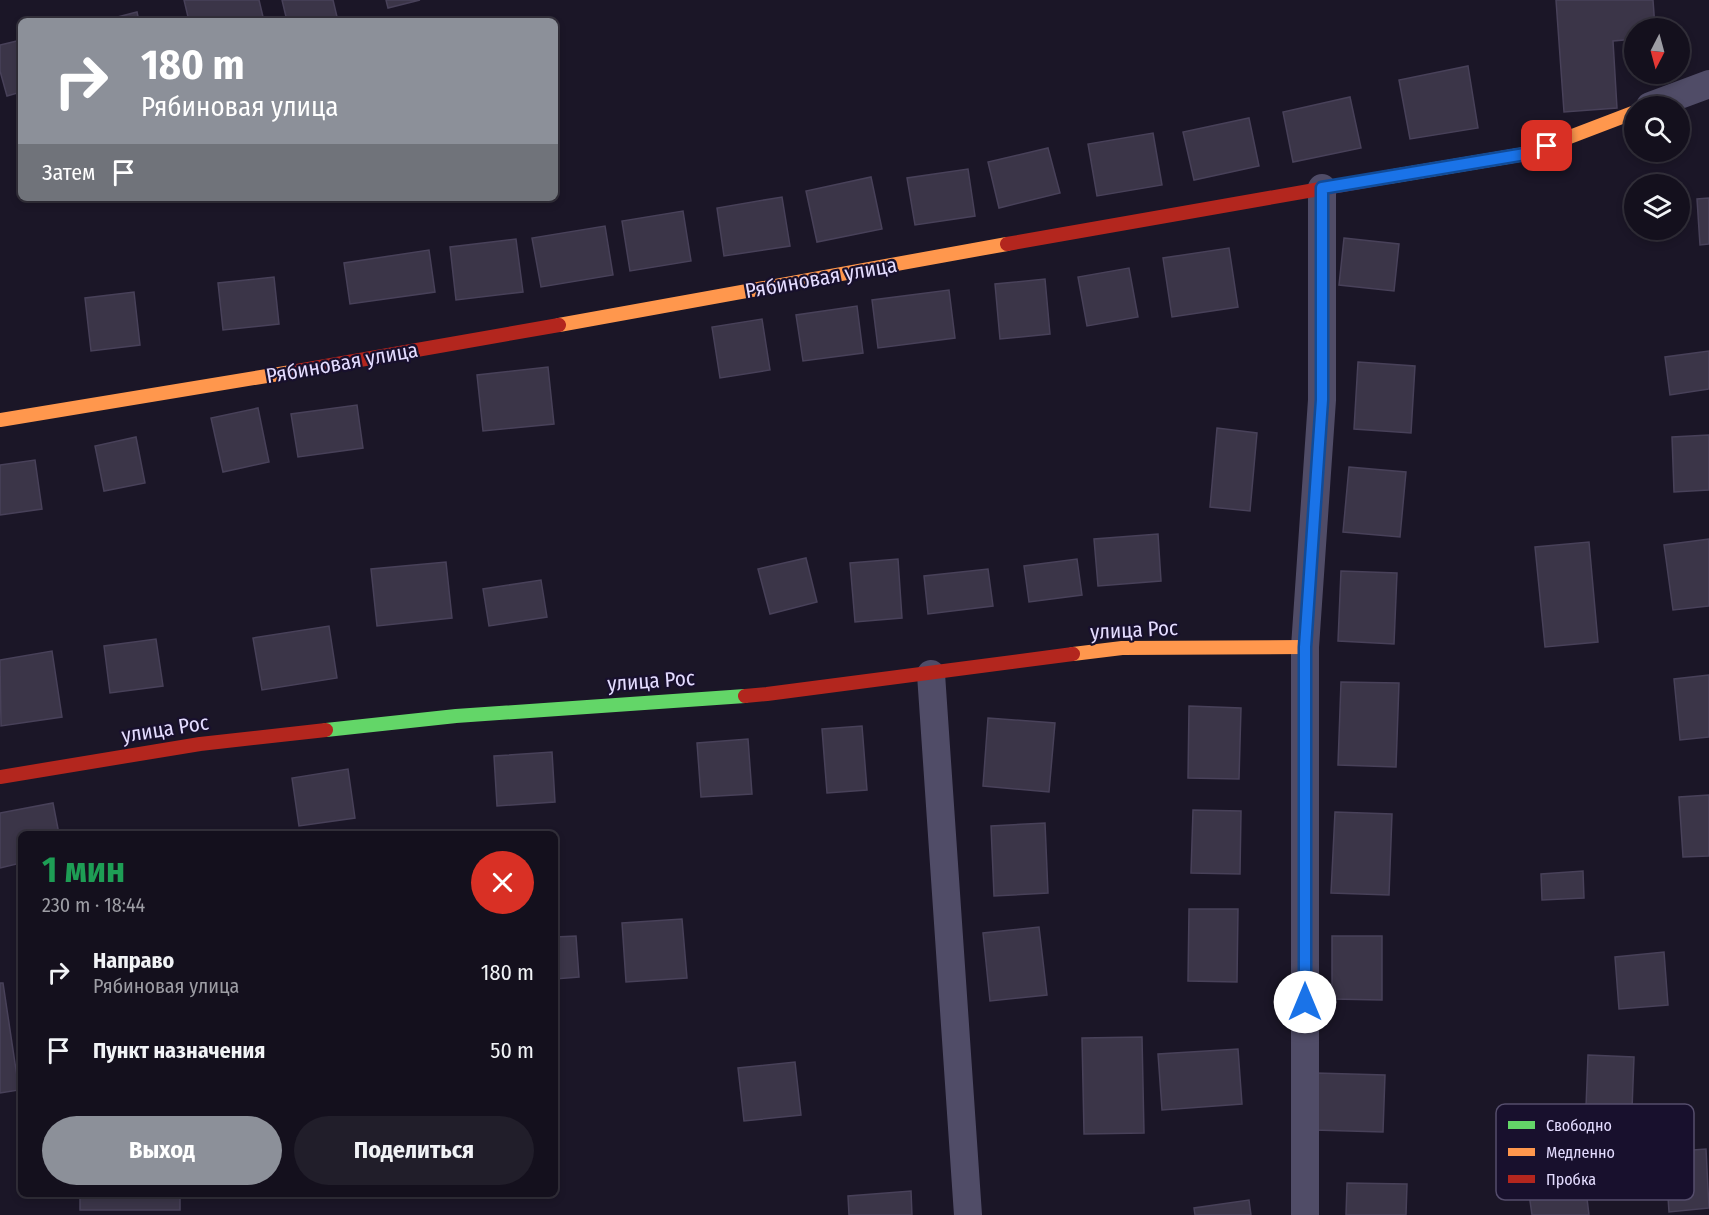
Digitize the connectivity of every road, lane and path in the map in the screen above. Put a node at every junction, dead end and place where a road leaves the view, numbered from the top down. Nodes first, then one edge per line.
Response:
1 (1709, 84) edge
2 (1677, 96) edge
3 (1624, 116) edge
4 (1322, 188) junction
5 (0, 420) edge
6 (1305, 647) junction
7 (931, 674) junction
8 (0, 777) edge
9 (968, 1215) edge
10 (1305, 1215) edge

1 - 2 street
3 - 4 street, Рябиновая улица
4 - 5 street, Рябиновая улица
4 - 6 street
6 - 7 street, улица Рос
6 - 10 street
7 - 8 street, улица Рос
7 - 9 street

